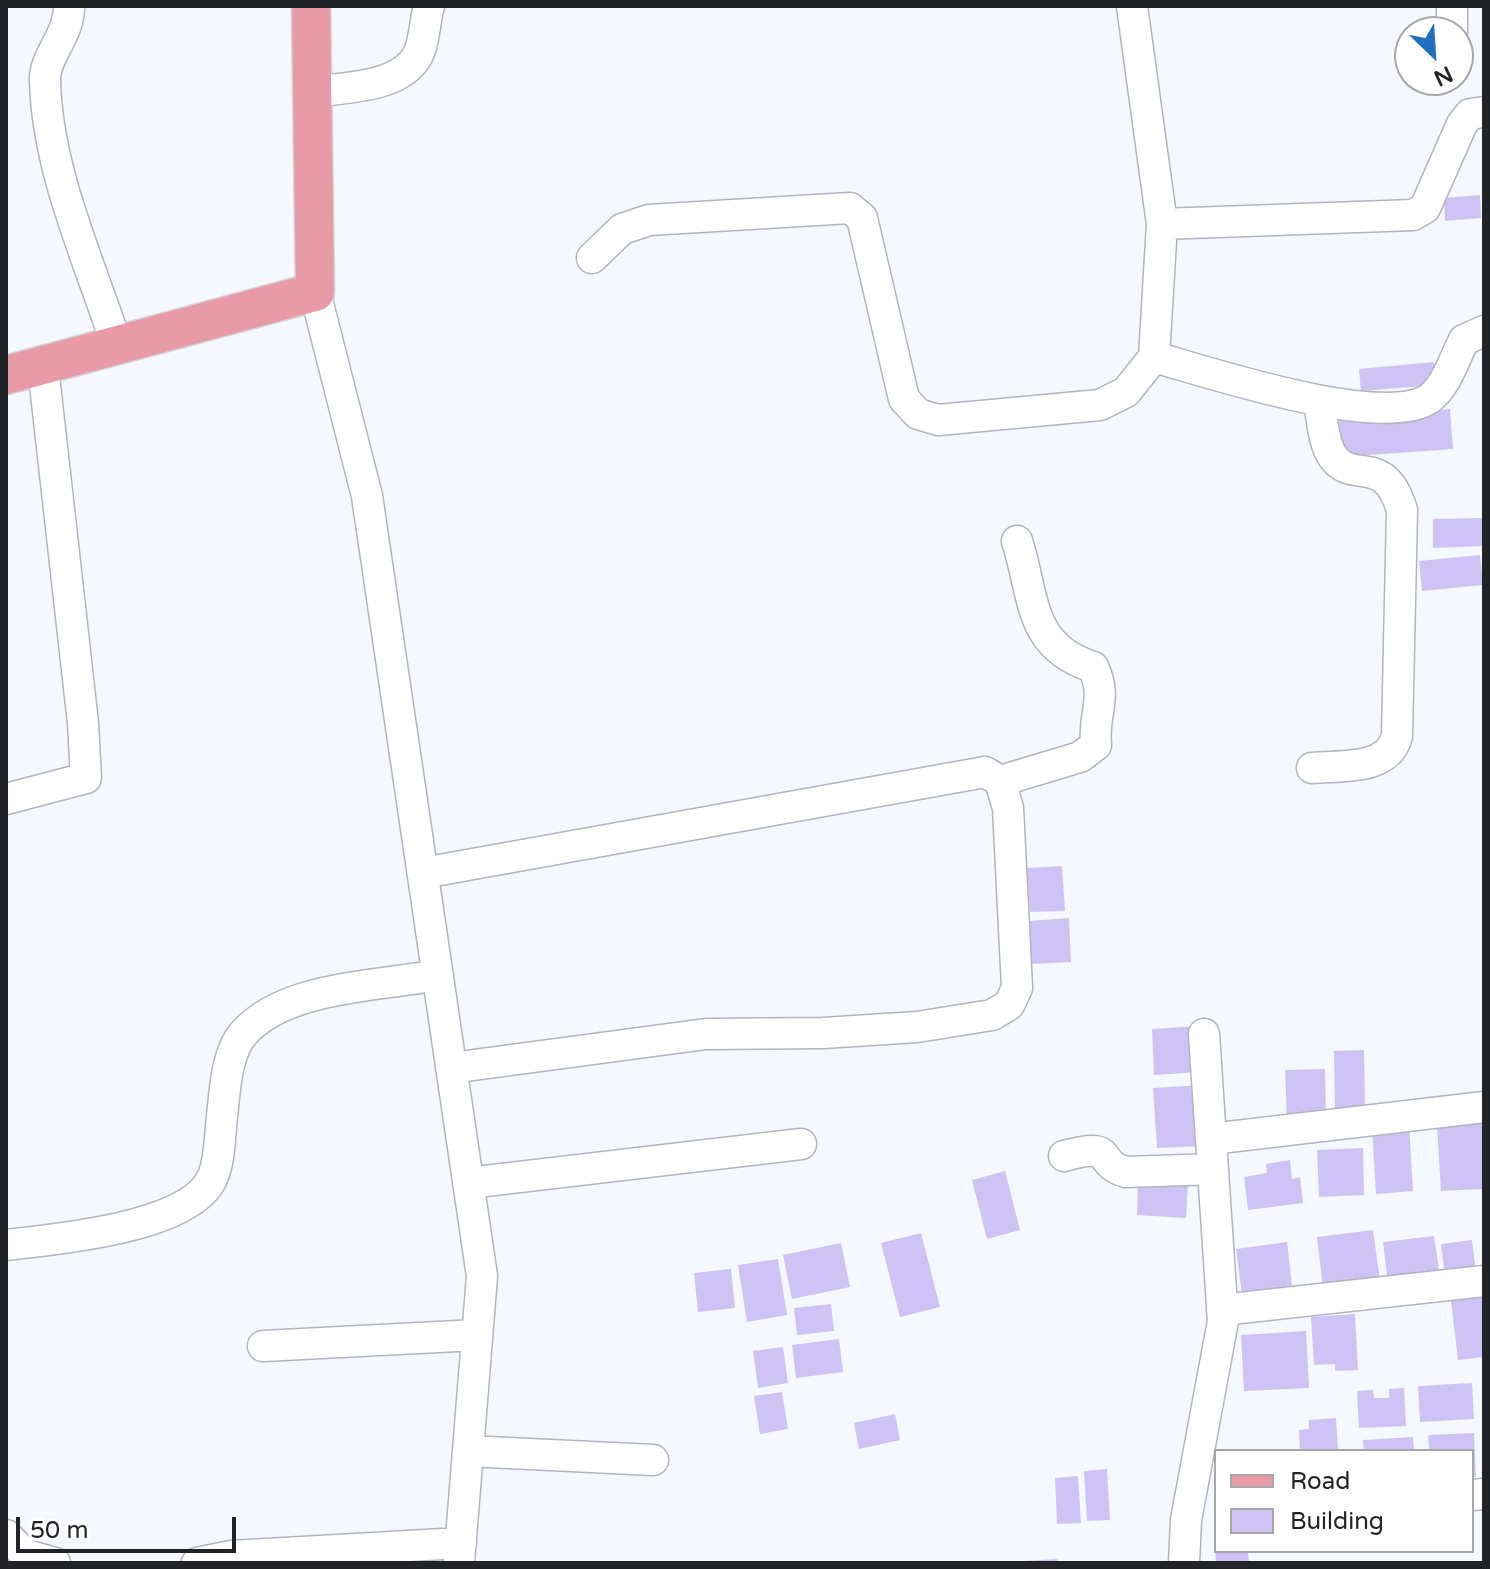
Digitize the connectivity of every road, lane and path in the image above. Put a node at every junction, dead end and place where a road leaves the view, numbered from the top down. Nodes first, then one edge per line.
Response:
1 (69, 6) edge
2 (311, 6) edge
3 (429, 6) edge
4 (1132, 6) edge
5 (313, 92) junction
6 (1484, 112) edge
7 (1162, 224) junction
8 (592, 258) dead end
9 (315, 292) junction
10 (1484, 331) edge
11 (117, 346) junction
12 (1154, 357) junction
13 (43, 367) junction
14 (6, 375) edge
15 (1319, 402) junction
16 (1017, 541) dead end
17 (1312, 768) dead end
18 (1000, 781) junction
19 (6, 799) edge
20 (423, 873) junction
21 (438, 975) junction
22 (1204, 1034) dead end
23 (451, 1068) junction
24 (1484, 1107) edge
25 (801, 1144) dead end
26 (1212, 1154) junction
27 (1064, 1156) dead end
28 (468, 1183) junction
29 (6, 1245) edge
30 (1484, 1281) edge
31 (1222, 1310) junction
32 (477, 1335) junction
33 (263, 1346) dead end
34 (468, 1451) junction
35 (653, 1460) dead end
36 (1202, 1508) edge
37 (6, 1535) edge
38 (460, 1553) edge
39 (55, 1563) edge
40 (197, 1563) edge
41 (1184, 1563) edge

1 - 11 street
2 - 5 main road
3 - 5 street
4 - 7 street
5 - 9 main road
6 - 7 street
7 - 12 street
8 - 12 street
9 - 11 main road
9 - 20 street
10 - 15 street
11 - 13 main road
12 - 15 street
13 - 14 main road
13 - 19 street
15 - 17 street
16 - 18 street
18 - 20 street
18 - 23 street
20 - 21 street
21 - 23 street
21 - 29 street
22 - 26 street
23 - 28 street
24 - 26 street
25 - 28 street
26 - 27 street
26 - 31 street
28 - 32 street
30 - 31 street
31 - 36 street
32 - 33 street
32 - 34 street
34 - 35 street
34 - 38 street
36 - 41 street
37 - 39 street
38 - 40 street

